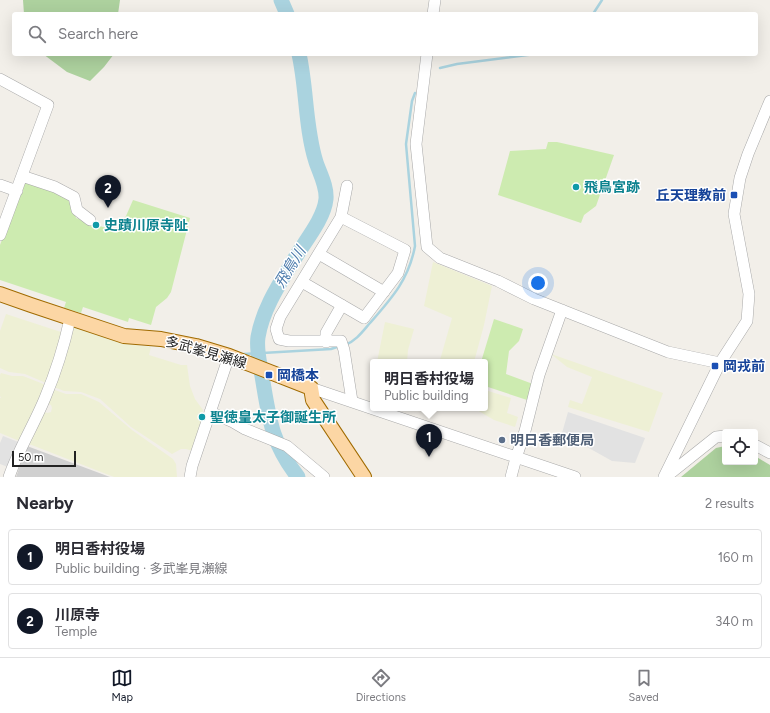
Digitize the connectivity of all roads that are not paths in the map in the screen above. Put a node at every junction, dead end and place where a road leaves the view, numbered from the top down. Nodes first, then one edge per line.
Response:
1 (435, 0) edge
2 (433, 12) edge
3 (427, 56) edge
4 (0, 79) edge
5 (770, 101) edge
6 (22, 176) junction
7 (0, 185) edge
8 (347, 186) dead end
9 (17, 191) junction
10 (341, 217) junction
11 (90, 220) dead end
12 (0, 235) edge
13 (319, 254) junction
14 (302, 282) junction
15 (384, 292) junction
16 (0, 294) edge
17 (342, 305) junction
18 (562, 310) junction
19 (70, 318) junction
20 (326, 342) junction
21 (229, 356) junction
22 (720, 363) junction
23 (311, 388) junction
24 (352, 401) junction
25 (370, 407) edge
26 (382, 411) edge
27 (210, 412) junction
28 (722, 436) edge
29 (758, 447) edge
30 (770, 453) edge
31 (516, 458) junction
32 (9, 477) edge
33 (190, 477) edge
34 (324, 477) edge
35 (364, 477) edge
36 (511, 477) edge
37 (575, 477) edge
38 (665, 477) edge

1 - 2 street
3 - 18 street
4 - 6 street
5 - 22 street
6 - 9 street
6 - 11 street
7 - 9 street
8 - 10 street
9 - 12 street
10 - 13 street
10 - 15 street
13 - 14 street
13 - 15 street
14 - 17 street
14 - 20 street
15 - 17 street
16 - 19 main road, 多武峯見瀬線
17 - 20 street
18 - 22 street
18 - 31 street
19 - 21 main road, 多武峯見瀬線
19 - 32 street
20 - 24 street
21 - 23 main road, 多武峯見瀬線
21 - 27 street
22 - 38 street
23 - 24 street
23 - 35 main road
24 - 25 street
26 - 31 street
27 - 33 street
27 - 34 street
28 - 38 street
29 - 30 street
31 - 36 street
31 - 37 street

